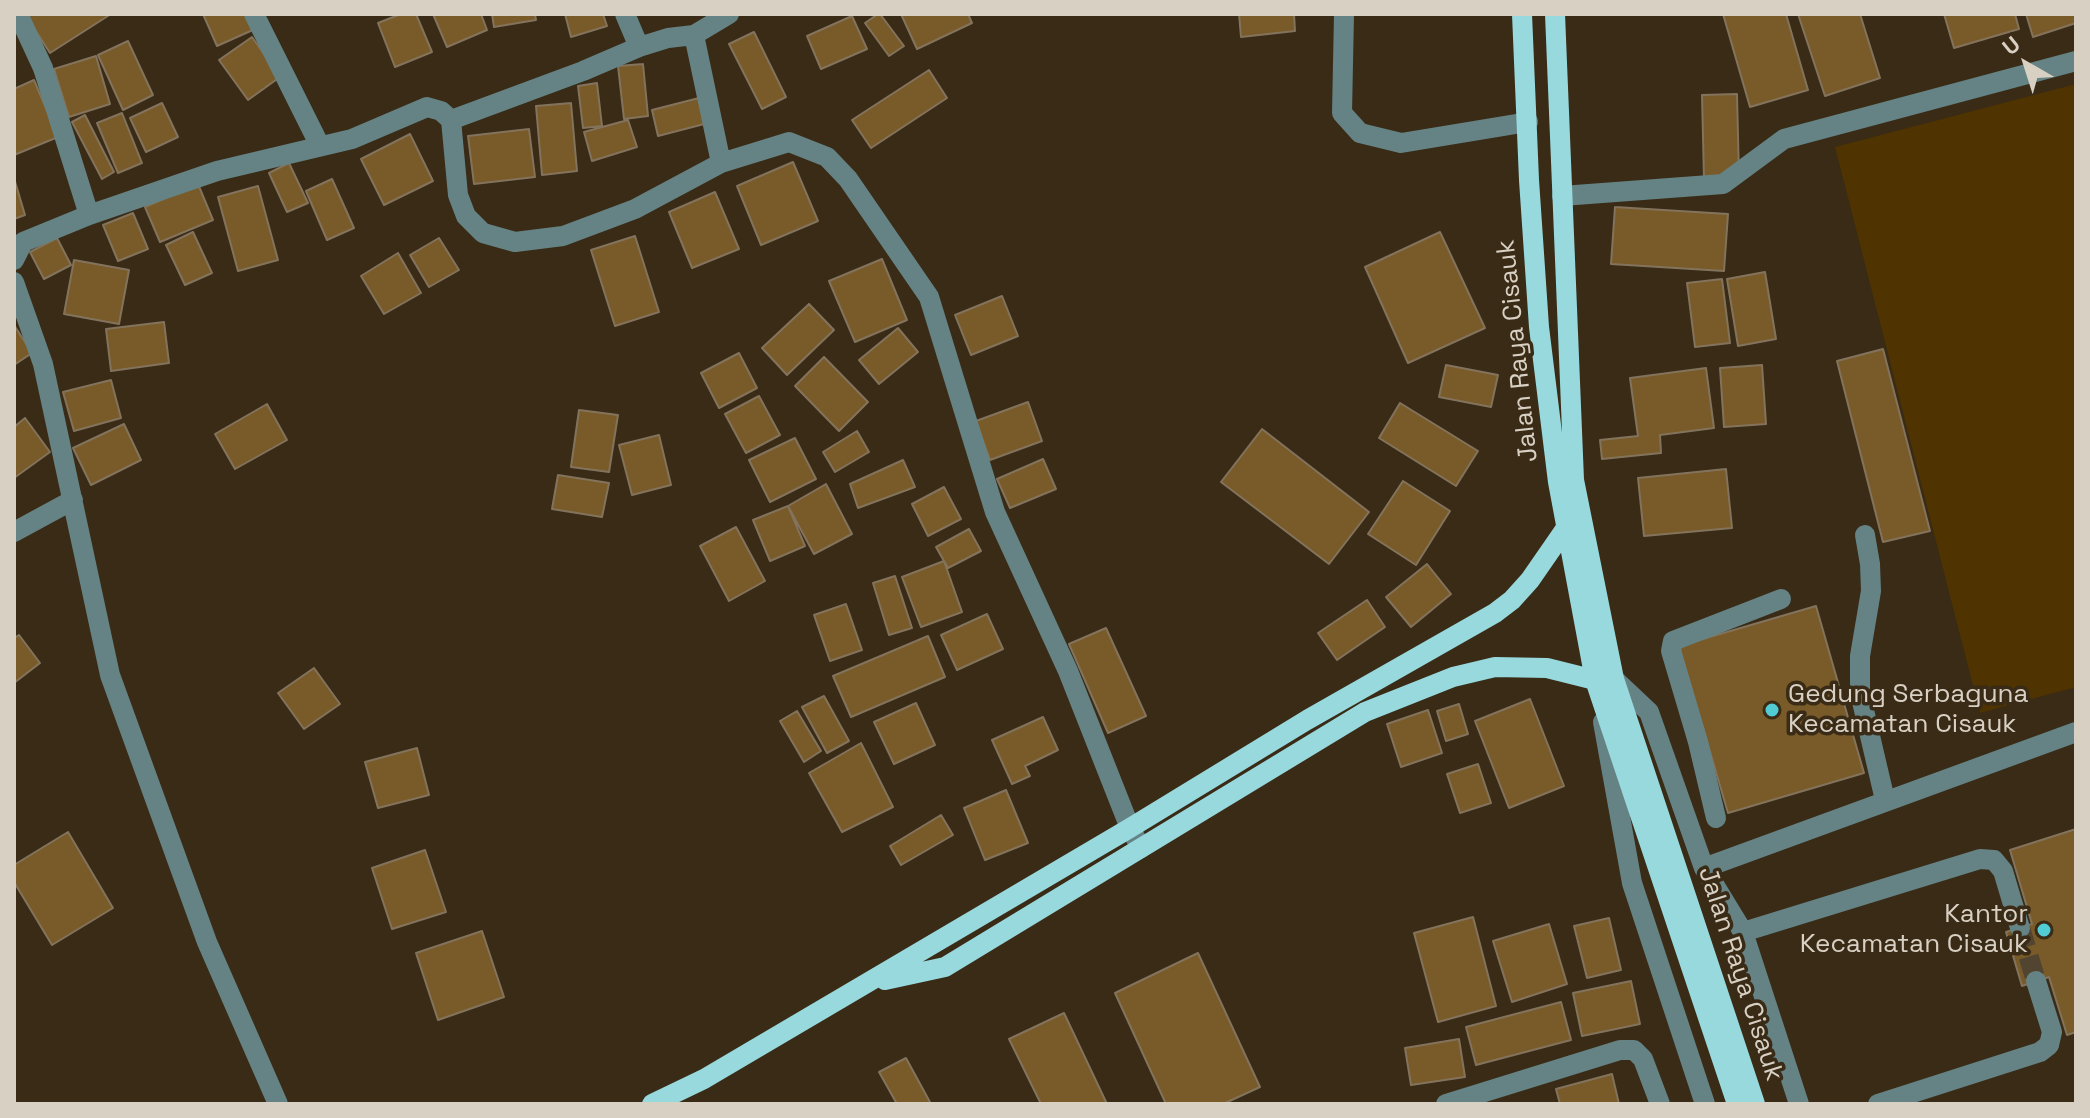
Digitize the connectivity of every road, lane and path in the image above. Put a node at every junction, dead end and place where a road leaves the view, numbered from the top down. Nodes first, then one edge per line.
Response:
1 (18, 14) edge
2 (254, 14) edge
3 (625, 14) edge
4 (729, 14) edge
5 (1344, 14) edge
6 (1522, 14) edge
7 (1555, 14) edge
8 (694, 35) junction
9 (639, 47) junction
10 (2076, 61) edge
11 (451, 120) junction
12 (1528, 122) junction
13 (320, 146) junction
14 (721, 163) junction
15 (1562, 196) junction
16 (89, 215) junction
17 (14, 260) edge
18 (14, 282) edge
19 (73, 500) junction
20 (1566, 528) junction
21 (14, 532) edge
22 (1865, 535) dead end
23 (1781, 599) dead end
24 (1604, 680) junction
25 (1685, 703) junction
26 (1649, 712) junction
27 (2076, 732) edge
28 (1885, 800) junction
29 (1716, 818) dead end
30 (1130, 828) junction
31 (1141, 848) junction
32 (1704, 868) junction
33 (1683, 912) junction
34 (2020, 928) tunnel mouth
35 (1743, 932) junction
36 (2036, 981) tunnel mouth
37 (868, 983) junction
38 (278, 1104) edge
39 (652, 1104) edge
40 (1446, 1104) edge
41 (1660, 1104) edge
42 (1705, 1104) edge
43 (1737, 1104) edge
44 (1755, 1104) edge
45 (1799, 1104) edge
46 (1878, 1104) edge

1 - 16 street
2 - 13 street
3 - 9 street
4 - 8 street
5 - 12 street
6 - 12 main road, Jalan Raya Cisauk
7 - 15 main road, Jalan Raya Cisauk
8 - 9 street
8 - 14 street
9 - 11 street
10 - 15 street
11 - 13 street
11 - 14 street
12 - 20 main road, Jalan Raya Cisauk
13 - 16 street
14 - 30 street
15 - 24 main road, Jalan Raya Cisauk
16 - 17 street
18 - 19 street
19 - 21 street
19 - 38 street
20 - 24 main road, Jalan Raya Cisauk
20 - 30 main road
22 - 28 street
23 - 25 street
24 - 26 street, Jalan Raya Cisauk
24 - 31 main road
24 - 33 main road, Jalan Raya Cisauk
24 - 42 street, Jalan Raya Cisauk
25 - 26 street
25 - 29 street
26 - 32 street, Jalan Raya Cisauk
27 - 28 street
28 - 32 street
30 - 31 street
30 - 37 main road
31 - 37 main road
32 - 35 street, Jalan Raya Cisauk
33 - 43 main road, Jalan Raya Cisauk
33 - 44 main road, Jalan Raya Cisauk
34 - 35 street
35 - 45 street, Jalan Raya Cisauk
36 - 46 street
37 - 39 main road
40 - 41 street

